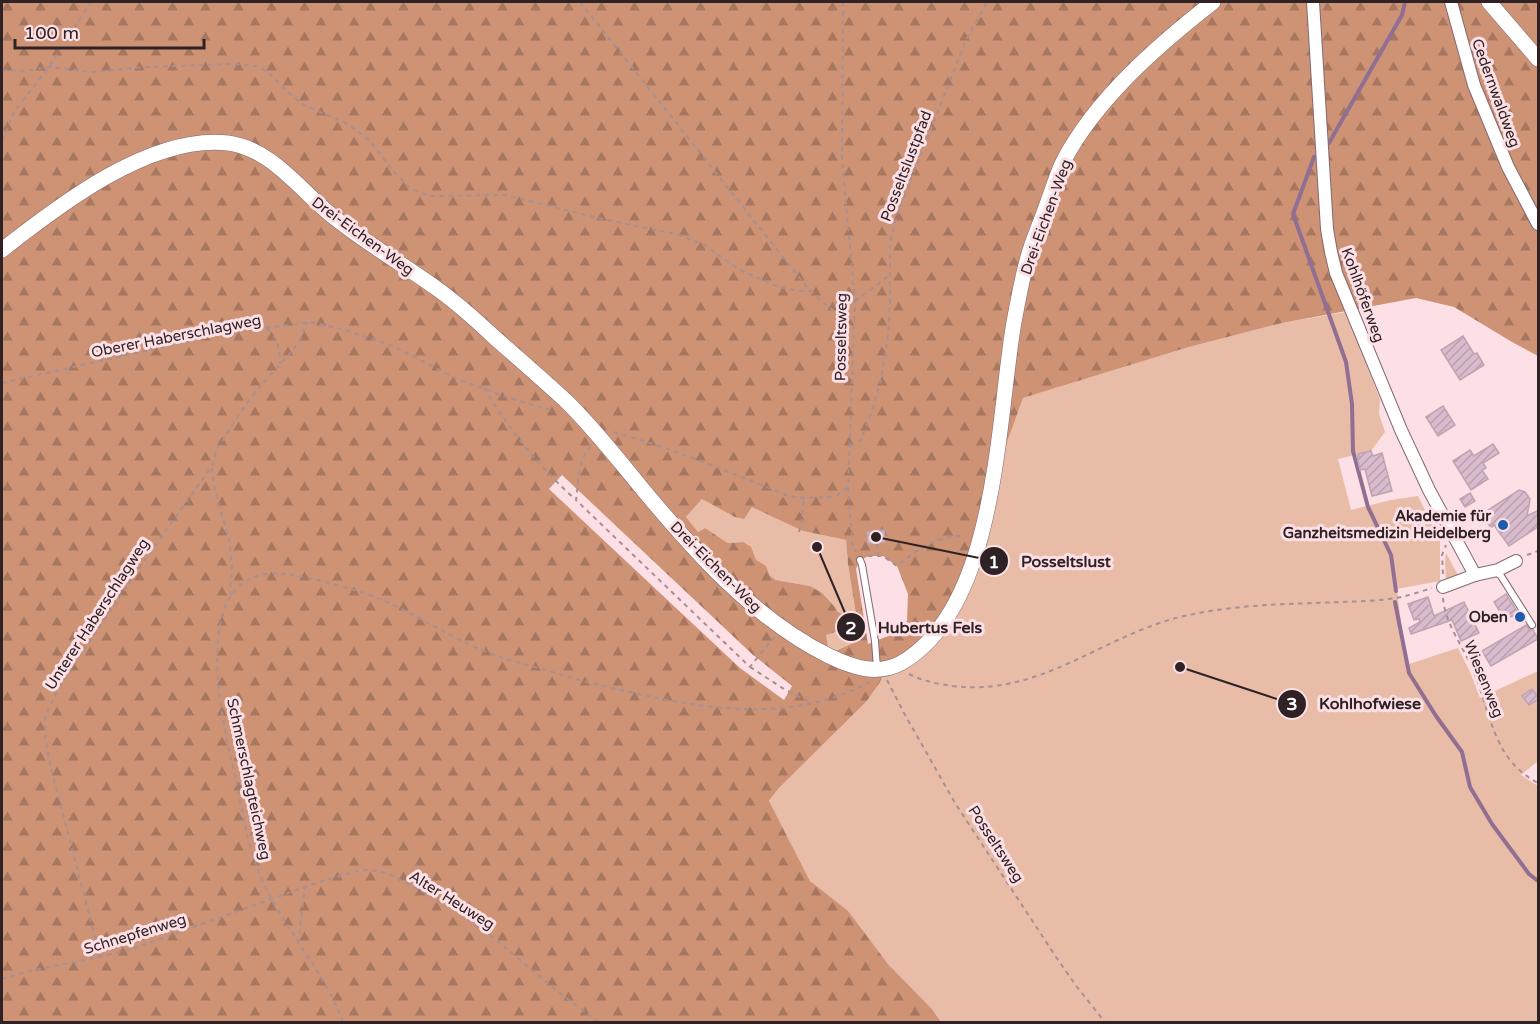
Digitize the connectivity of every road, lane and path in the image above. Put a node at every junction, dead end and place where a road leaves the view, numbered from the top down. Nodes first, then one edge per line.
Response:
1 (91, 2) edge
2 (580, 2) edge
3 (843, 2) edge
4 (987, 2) edge
5 (1213, 2) edge
6 (1313, 2) edge
7 (1451, 2) edge
8 (1489, 2) edge
9 (1539, 59) edge
10 (49, 68) junction
11 (2, 70) edge
12 (2, 141) edge
13 (1539, 224) edge
14 (2, 250) edge
15 (889, 276) junction
16 (810, 291) junction
17 (855, 301) junction
18 (855, 321) junction
19 (307, 322) junction
20 (266, 328) junction
21 (280, 364) junction
22 (2, 383) edge
23 (484, 388) junction
24 (556, 411) dead end
25 (590, 425) junction
26 (600, 437) junction
27 (850, 446) junction
28 (212, 466) junction
29 (848, 487) junction
30 (804, 498) junction
31 (576, 500) junction
32 (799, 532) dead end
33 (1453, 535) junction
34 (960, 536) dead end
35 (852, 542) junction
36 (877, 543) dead end
37 (847, 546) dead end
38 (878, 555) junction
39 (860, 560) junction
40 (1516, 561) dead end
41 (1495, 570) junction
42 (1475, 575) junction
43 (1443, 586) junction
44 (231, 595) junction
45 (1532, 625) dead end
46 (782, 628) junction
47 (897, 665) junction
48 (750, 667) junction
49 (879, 670) junction
50 (813, 704) junction
51 (1538, 782) edge
52 (1539, 791) edge
53 (305, 887) junction
54 (271, 899) junction
55 (298, 943) junction
56 (100, 957) junction
57 (2, 980) edge
58 (343, 1023) edge
59 (598, 1023) edge
60 (1104, 1023) edge

1 - 10 path
2 - 16 path
3 - 17 path, Posseltsweg
4 - 15 path, Posseltslustpfad
5 - 47 street, Drei-Eichen-Weg
6 - 33 street, Kohlhöferweg
7 - 13 street, Cedernwaldweg
8 - 9 street
10 - 11 path
10 - 12 path
10 - 16 path
14 - 25 street, Drei-Eichen-Weg
15 - 17 path
15 - 27 path, Posseltslustpfad
16 - 18 path
17 - 18 path, Posseltsweg
18 - 27 path, Posseltsweg
19 - 20 path, Oberer Haberschlagweg
19 - 21 path, Unterer Haberschlagweg
19 - 23 path, Oberer Haberschlagweg
20 - 21 path
20 - 22 path, Oberer Haberschlagweg
21 - 28 path, Unterer Haberschlagweg
23 - 24 path, Oberer Haberschlagweg
23 - 31 path
25 - 26 street, Drei-Eichen-Weg
25 - 30 path
26 - 31 path
26 - 46 street, Drei-Eichen-Weg
27 - 29 path, Posseltsweg
28 - 44 path, Schmerschlagteichweg
28 - 56 path, Unterer Haberschlagweg
29 - 30 path
29 - 35 path, Posseltsweg
30 - 32 path
31 - 48 path
33 - 42 street, Kohlhöferweg
33 - 43 path, Wiesenweg
34 - 38 path
35 - 37 path
35 - 39 path, Posseltsweg
36 - 38 path
38 - 39 path
39 - 49 lane
40 - 41 street
41 - 42 street
41 - 45 lane
42 - 43 street
43 - 47 path
43 - 51 path, Wiesenweg
44 - 50 path
44 - 54 path, Schmerschlagteichweg
46 - 48 path
46 - 49 street, Drei-Eichen-Weg
47 - 49 street, Drei-Eichen-Weg
48 - 50 path
49 - 50 path
49 - 60 path, Posseltsweg
51 - 52 path
53 - 54 path, Alter Heuweg
53 - 55 path
53 - 59 path, Alter Heuweg
54 - 55 path, Schmerschlagteichweg
54 - 56 path, Schnepfenweg
55 - 58 path, Schmerschlagteichweg
56 - 57 path, Schnepfenweg

